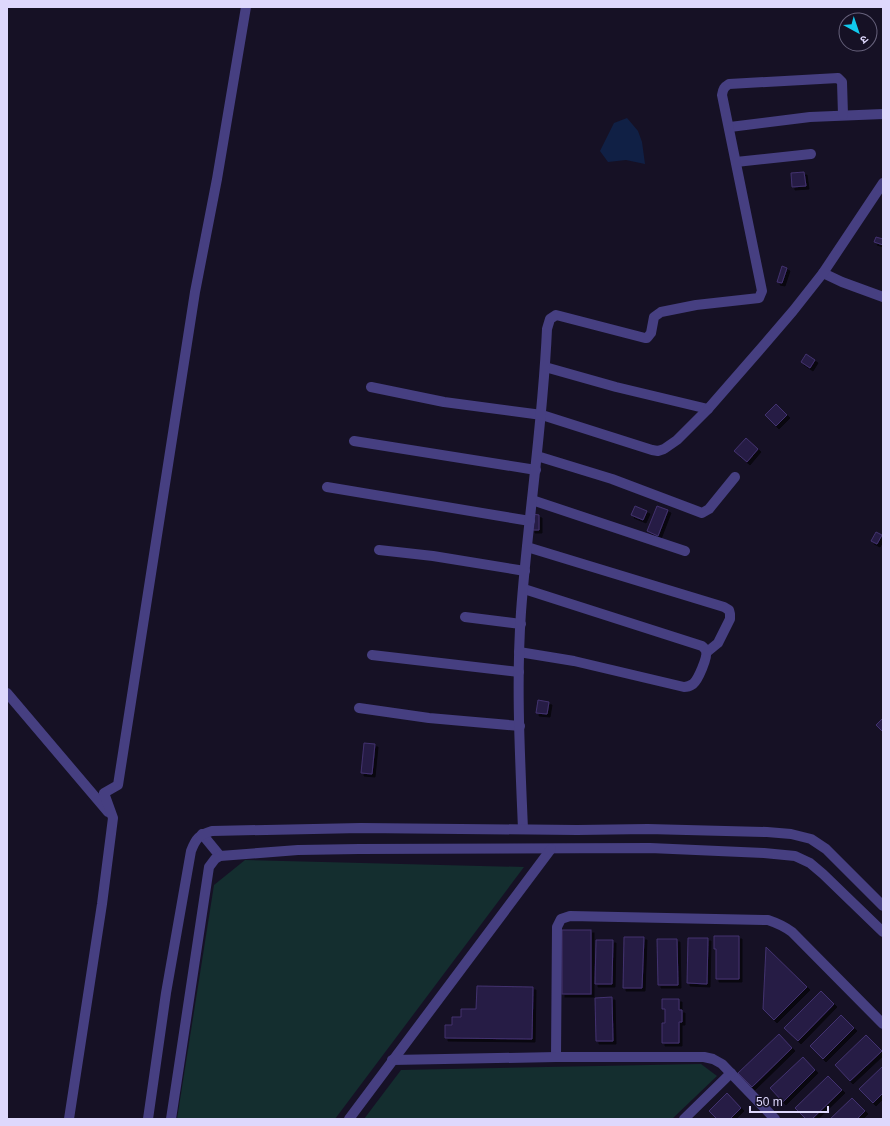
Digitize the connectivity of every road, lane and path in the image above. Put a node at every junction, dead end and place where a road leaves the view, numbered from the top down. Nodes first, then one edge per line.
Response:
1 (246, 7) edge
2 (883, 114) edge
3 (843, 115) junction
4 (730, 127) junction
5 (811, 154) dead end
6 (736, 162) junction
7 (883, 183) edge
8 (823, 273) junction
9 (883, 297) edge
10 (546, 367) junction
11 (371, 387) dead end
12 (708, 409) junction
13 (542, 415) junction
14 (354, 441) dead end
15 (537, 456) junction
16 (536, 470) junction
17 (735, 477) dead end
18 (328, 487) dead end
19 (532, 500) junction
20 (530, 521) junction
21 (527, 547) junction
22 (379, 550) dead end
23 (686, 551) dead end
24 (525, 571) junction
25 (524, 590) junction
26 (465, 617) dead end
27 (521, 624) junction
28 (519, 652) junction
29 (707, 652) junction
30 (372, 655) dead end
31 (519, 672) junction
32 (7, 692) edge
33 (359, 708) dead end
34 (520, 726) junction
35 (113, 818) junction
36 (523, 829) junction
37 (202, 834) junction
38 (551, 849) junction
39 (220, 856) junction
40 (881, 900) edge
41 (883, 932) edge
42 (883, 1024) edge
43 (556, 1057) junction
44 (392, 1060) junction
45 (731, 1073) junction
46 (69, 1119) edge
47 (148, 1119) edge
48 (171, 1119) edge
49 (350, 1119) edge
50 (684, 1119) edge
51 (775, 1119) edge

1 - 35 street
2 - 3 street
3 - 4 street
3 - 4 street
4 - 6 street
5 - 6 street
6 - 10 street
7 - 8 street
8 - 9 street
8 - 12 street
10 - 12 street
10 - 13 street
11 - 13 street
12 - 13 street
13 - 15 street
14 - 16 street
15 - 16 street
15 - 17 street
16 - 19 street
18 - 20 street
19 - 20 street
19 - 23 street
20 - 21 street
21 - 24 street
21 - 29 street
22 - 24 street
24 - 25 street
25 - 27 street
25 - 29 street
26 - 27 street
27 - 28 street
28 - 29 street
28 - 31 street
30 - 31 street
31 - 34 street
32 - 35 street
33 - 34 street
34 - 36 street
35 - 46 street
36 - 37 street
36 - 40 street
37 - 39 street
37 - 47 street
38 - 39 street
38 - 41 street
38 - 44 street
39 - 48 street
42 - 43 street
43 - 44 street
43 - 45 street
44 - 49 street
45 - 50 street
45 - 51 street

